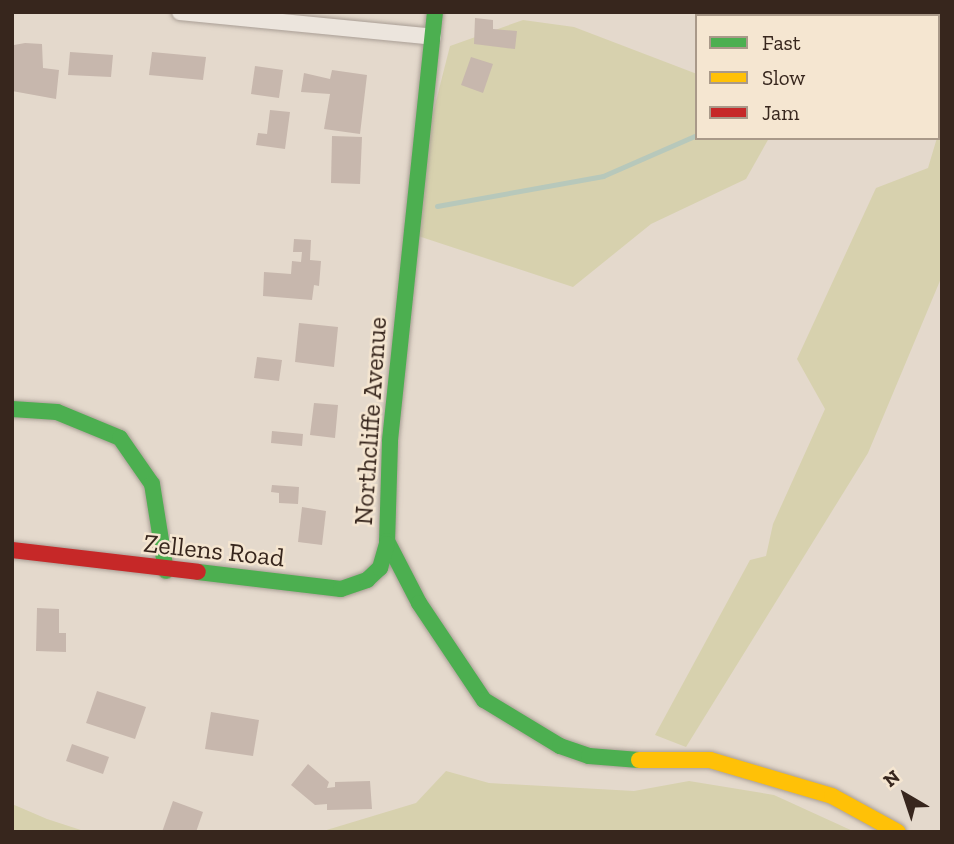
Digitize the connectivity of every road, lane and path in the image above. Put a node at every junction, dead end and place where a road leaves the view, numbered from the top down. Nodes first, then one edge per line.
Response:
1 (180, 12) edge
2 (435, 12) edge
3 (433, 37) junction
4 (12, 409) edge
5 (387, 544) junction
6 (12, 550) edge
7 (166, 571) junction
8 (898, 832) edge

1 - 3 street
2 - 3 street, Northcliffe Avenue
3 - 5 street, Northcliffe Avenue
4 - 7 street
5 - 7 street, Zellens Road
5 - 8 street, Northcliffe Avenue
6 - 7 street, Zellens Road

